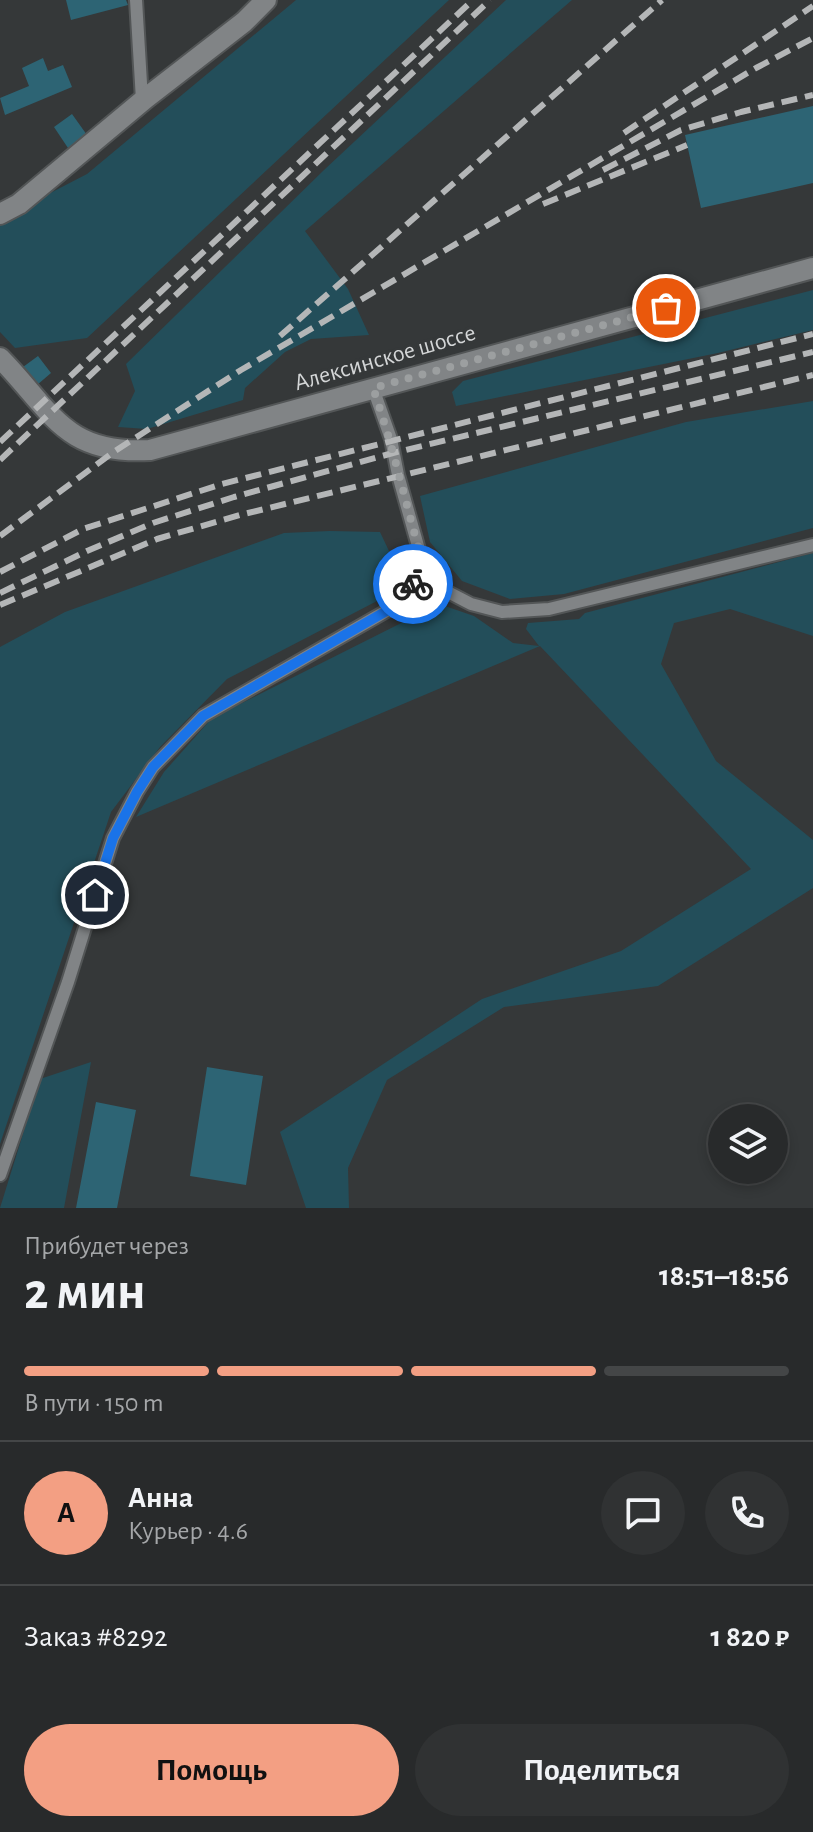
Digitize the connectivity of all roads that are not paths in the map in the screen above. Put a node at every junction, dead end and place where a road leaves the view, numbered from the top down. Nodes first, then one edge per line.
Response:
1 (136, 0) edge
2 (266, 0) edge
3 (142, 100) junction
4 (0, 214) edge
5 (813, 268) edge
6 (0, 358) edge
7 (373, 388) junction
8 (813, 545) edge
9 (425, 571) junction
10 (0, 1175) edge

1 - 3 lane
2 - 3 main road
3 - 4 main road
5 - 7 main road, Алексинское шоссе
6 - 7 main road, Алексинское шоссе
7 - 9 lane
8 - 9 lane
9 - 10 lane

